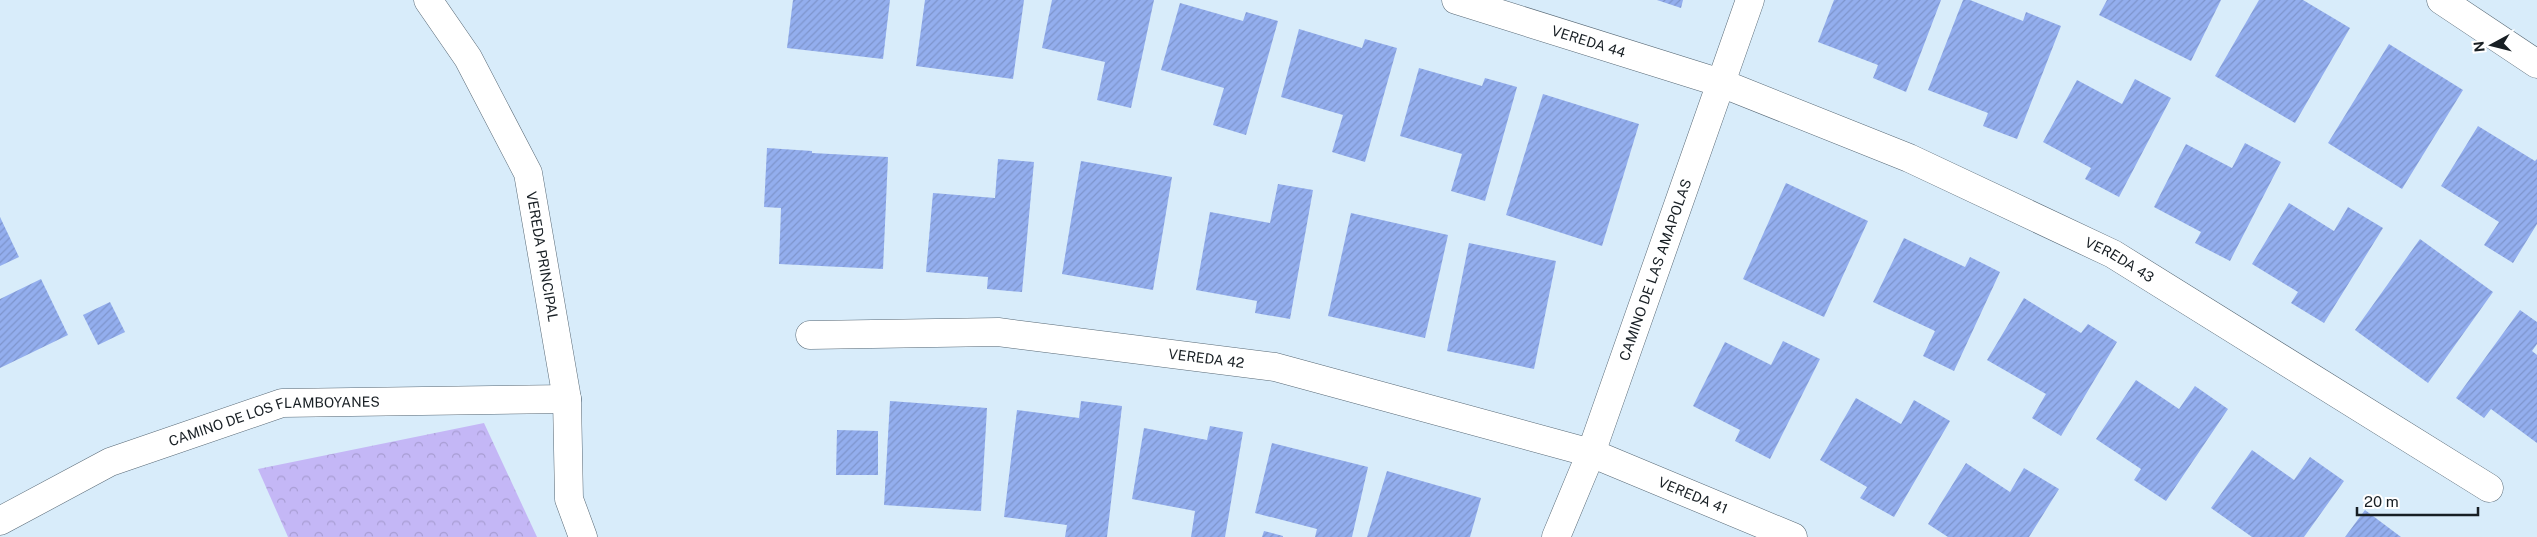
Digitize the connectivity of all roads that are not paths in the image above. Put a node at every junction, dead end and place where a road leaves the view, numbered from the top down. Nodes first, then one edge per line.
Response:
1 (428, 0) edge
2 (1456, 0) edge
3 (1750, 0) edge
4 (2440, 0) edge
5 (2537, 64) edge
6 (1721, 83) junction
7 (810, 334) dead end
8 (567, 399) junction
9 (1592, 453) junction
10 (2489, 488) dead end
11 (6, 520) edge
12 (583, 537) edge
13 (1556, 537) edge
14 (1793, 537) edge

1 - 8 street, VEREDA PRINCIPAL
2 - 6 street, VEREDA 44
3 - 6 street, CAMINO DE LAS AMAPOLAS
4 - 5 street
6 - 9 street, CAMINO DE LAS AMAPOLAS
6 - 10 street, VEREDA 43
7 - 9 street, VEREDA 42
8 - 11 street, CAMINO DE LOS FLAMBOYANES
8 - 12 street, VEREDA PRINCIPAL
9 - 13 street, CAMINO DE LAS AMAPOLAS
9 - 14 street, VEREDA 41

